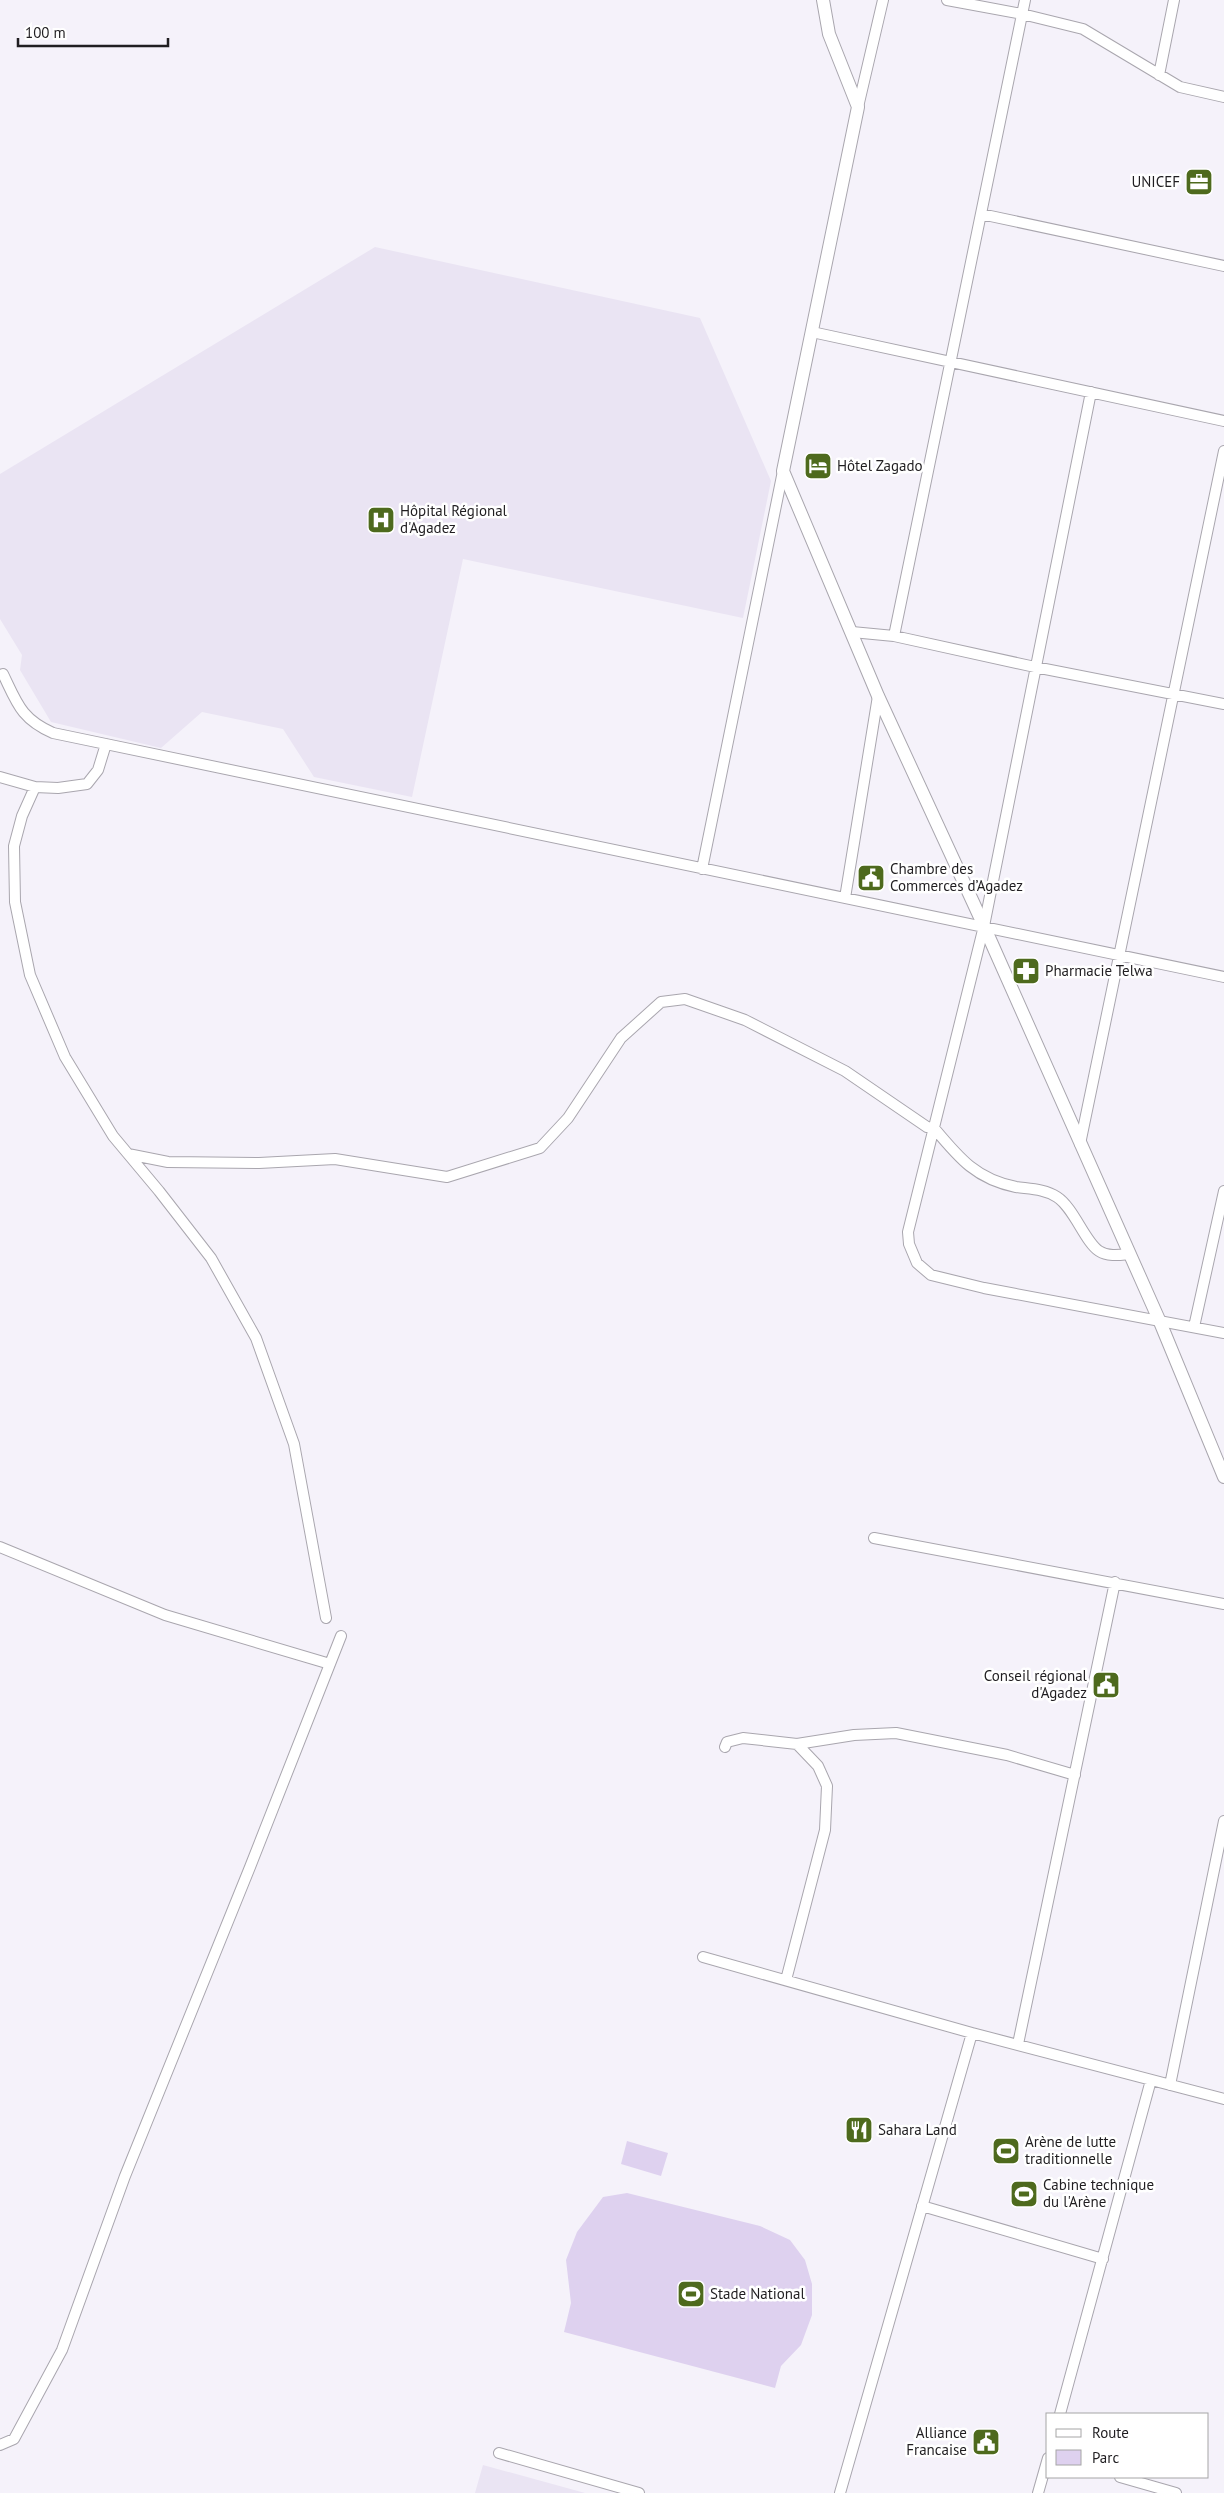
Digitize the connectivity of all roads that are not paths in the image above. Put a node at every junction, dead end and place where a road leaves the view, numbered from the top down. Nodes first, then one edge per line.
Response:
1 (823, 0) edge
2 (883, 0) edge
3 (947, 0) edge
4 (1025, 0) edge
5 (1174, 0) edge
6 (1022, 14) junction
7 (1159, 75) junction
8 (1224, 97) edge
9 (858, 107) junction
10 (981, 214) junction
11 (1224, 266) edge
12 (812, 332) junction
13 (951, 362) junction
14 (1091, 392) junction
15 (1224, 421) edge
16 (1224, 451) edge
17 (783, 471) junction
18 (852, 632) junction
19 (894, 636) junction
20 (1035, 667) junction
21 (2, 674) dead end
22 (1173, 694) junction
23 (878, 696) junction
24 (1224, 704) edge
25 (106, 744) junction
26 (0, 777) edge
27 (35, 787) junction
28 (702, 869) junction
29 (845, 898) junction
30 (984, 926) junction
31 (1120, 954) junction
32 (1224, 977) edge
33 (934, 1128) junction
34 (1080, 1144) junction
35 (128, 1154) junction
36 (1224, 1191) edge
37 (1130, 1254) junction
38 (1160, 1322) junction
39 (1194, 1327) junction
40 (1224, 1333) edge
41 (1224, 1477) edge
42 (874, 1538) dead end
43 (0, 1547) edge
44 (1115, 1582) junction
45 (1224, 1604) edge
46 (326, 1618) dead end
47 (341, 1636) dead end
48 (330, 1664) junction
49 (797, 1744) junction
50 (725, 1746) dead end
51 (1075, 1775) junction
52 (1224, 1821) edge
53 (703, 1957) dead end
54 (786, 1980) junction
55 (972, 2033) junction
56 (1018, 2044) junction
57 (1151, 2080) junction
58 (1170, 2085) junction
59 (1224, 2099) edge
60 (922, 2206) junction
61 (1103, 2259) junction
62 (1060, 2413) edge
63 (0, 2445) edge
64 (500, 2453) dead end
65 (1046, 2465) edge
66 (1124, 2478) edge
67 (639, 2493) edge
68 (840, 2493) edge
69 (1038, 2493) edge
70 (1176, 2493) edge

1 - 9 main road
2 - 9 street
3 - 6 street
4 - 6 street
5 - 7 street
6 - 7 street
6 - 10 street
7 - 8 street
9 - 12 main road
10 - 11 street
10 - 13 street
12 - 13 street
12 - 17 main road
13 - 14 street
13 - 19 street
14 - 15 street
14 - 20 street
16 - 22 street
17 - 18 main road
17 - 28 street
18 - 19 street
18 - 23 main road
19 - 20 street
20 - 22 street
20 - 30 street
21 - 25 street
22 - 24 street
22 - 31 street
23 - 29 street
23 - 30 main road
25 - 27 street
25 - 28 street
26 - 27 street
27 - 35 street
28 - 29 street
29 - 30 street
30 - 31 street
30 - 33 street
30 - 34 main road
31 - 32 street
31 - 34 street
33 - 35 street
33 - 37 street
33 - 38 street
34 - 37 main road
35 - 46 street
36 - 39 street
37 - 38 main road
38 - 39 street
38 - 41 main road
39 - 40 street
42 - 44 street
43 - 48 street
44 - 45 street
44 - 51 street
47 - 48 street
48 - 63 street
49 - 50 street
49 - 51 street
49 - 54 street
51 - 56 street
52 - 58 street
53 - 54 street
54 - 55 street
55 - 56 street
55 - 60 street
56 - 57 street
57 - 58 street
57 - 61 street
58 - 59 street
60 - 61 street
60 - 68 street
61 - 62 street
64 - 67 street
65 - 69 street
66 - 70 street

